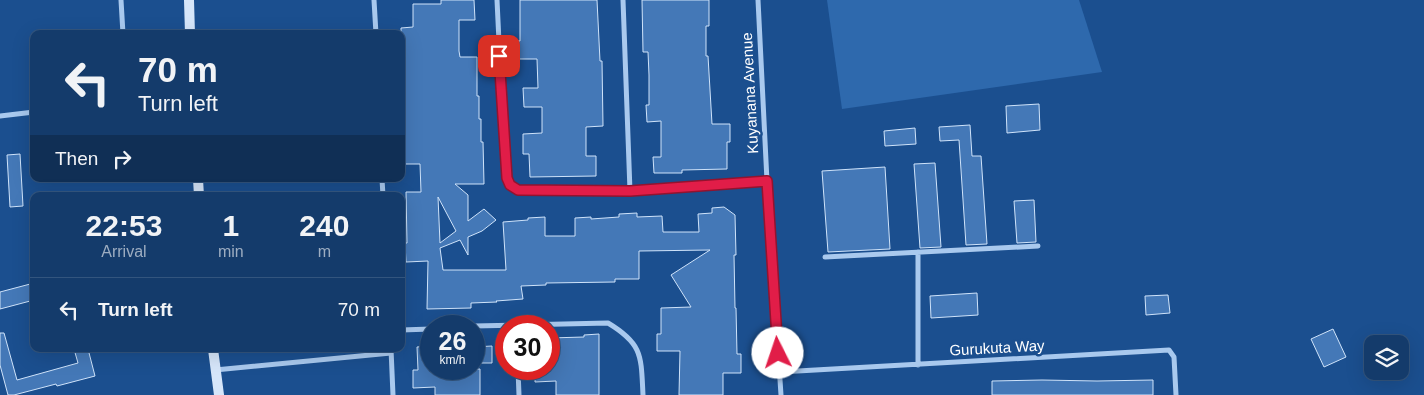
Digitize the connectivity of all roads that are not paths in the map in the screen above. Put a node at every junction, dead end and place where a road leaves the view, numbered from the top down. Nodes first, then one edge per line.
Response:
1 (121, 0) edge
2 (189, 0) edge
3 (374, 0) edge
4 (496, 0) edge
5 (623, 0) edge
6 (758, 0) edge
7 (123, 30) edge
8 (190, 30) edge
9 (376, 30) edge
10 (30, 112) edge
11 (0, 116) edge
12 (767, 181) junction
13 (630, 191) junction
14 (1038, 246) dead end
15 (918, 252) junction
16 (825, 257) dead end
17 (560, 324) edge
18 (420, 329) edge
19 (405, 330) edge
20 (213, 352) edge
21 (382, 352) edge
22 (391, 352) edge
23 (918, 364) junction
24 (215, 370) junction
25 (780, 372) junction
26 (518, 380) edge
27 (219, 395) edge
28 (393, 395) edge
29 (519, 395) edge
30 (643, 395) edge
31 (781, 395) edge
32 (1176, 395) edge

1 - 7 street
2 - 8 main road
3 - 9 street
4 - 13 street
5 - 13 street
6 - 12 street, Kuyanana Avenue
10 - 11 street
12 - 13 street
12 - 25 street, Kuyanana Avenue
14 - 15 street
15 - 16 street
15 - 23 street
17 - 30 street
18 - 19 street
20 - 24 main road
21 - 24 street
22 - 28 street
23 - 25 street, Gurukuta Way
23 - 32 street, Gurukuta Way
24 - 27 main road
25 - 31 street, Kuyanana Avenue
26 - 29 street

